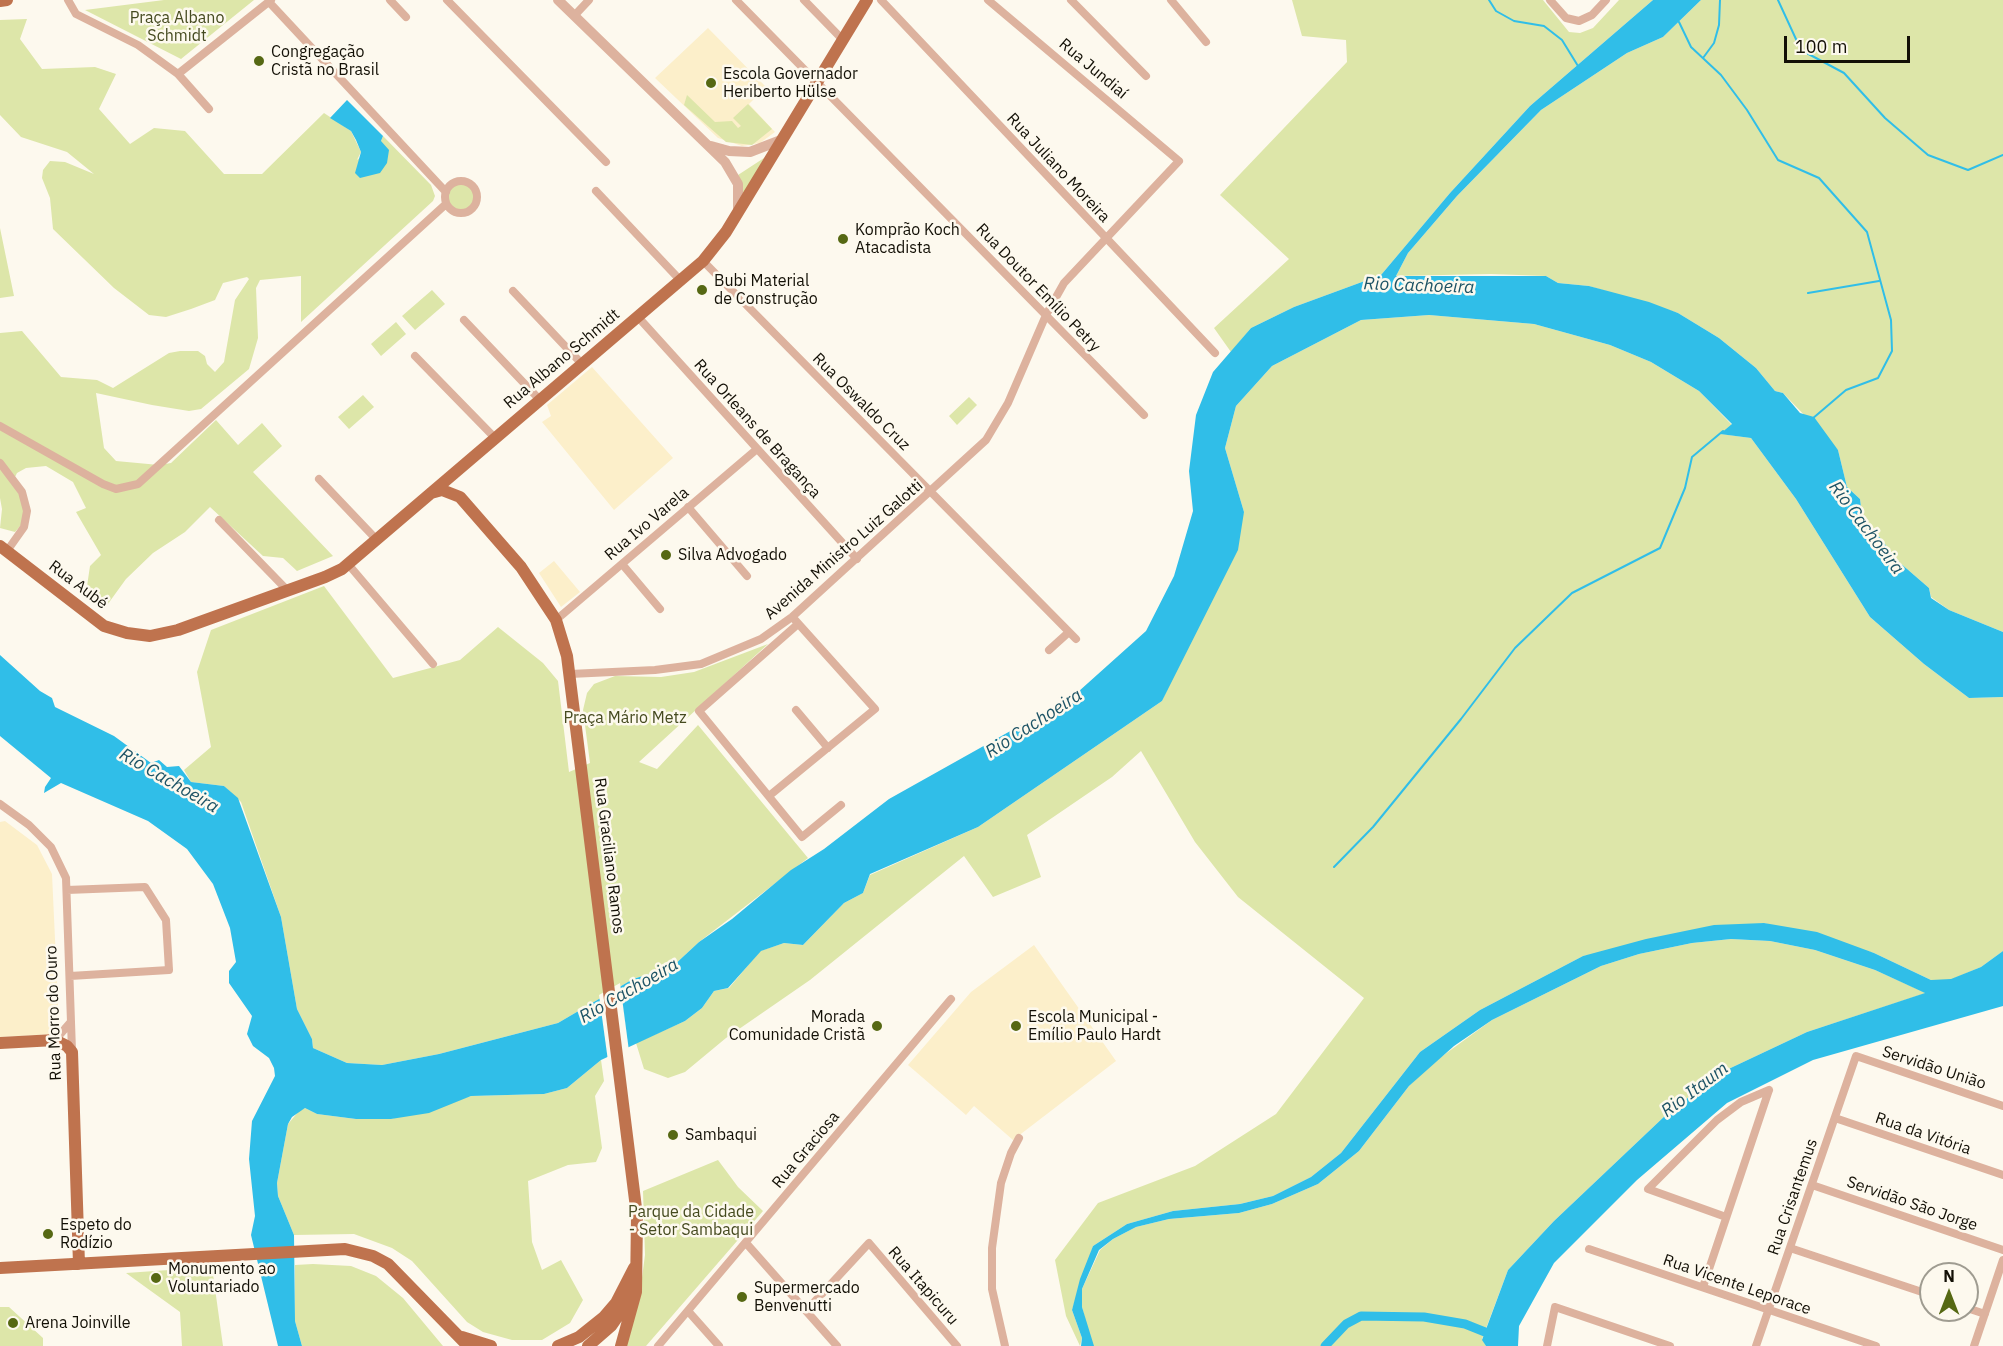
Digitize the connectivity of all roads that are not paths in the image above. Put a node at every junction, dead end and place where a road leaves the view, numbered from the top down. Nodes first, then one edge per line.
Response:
1 (7, 0) edge
2 (68, 0) edge
3 (390, 0) edge
4 (447, 0) edge
5 (558, 0) edge
6 (589, 0) edge
7 (736, 0) edge
8 (804, 0) edge
9 (867, 0) edge
10 (881, 0) edge
11 (988, 0) edge
12 (1071, 0) edge
13 (1171, 0) edge
14 (1550, 0) edge
15 (1606, 0) edge
16 (0, 1) edge
17 (270, 1) edge
18 (574, 16) junction
19 (406, 17) dead end
20 (843, 40) junction
21 (1206, 42) dead end
22 (178, 74) junction
23 (1146, 76) dead end
24 (817, 82) junction
25 (209, 109) dead end
26 (782, 140) junction
27 (707, 145) junction
28 (1179, 161) joint
29 (606, 162) dead end
30 (596, 191) dead end
31 (446, 192) junction
32 (446, 204) junction
33 (737, 213) junction
34 (1105, 237) junction
35 (703, 261) junction
36 (681, 281) junction
37 (513, 291) dead end
38 (1046, 315) junction
39 (638, 317) junction
40 (464, 320) dead end
41 (1215, 353) dead end
42 (415, 356) dead end
43 (582, 364) junction
44 (540, 399) junction
45 (1144, 415) dead end
46 (0, 426) edge
47 (495, 438) junction
48 (757, 449) junction
49 (0, 463) edge
50 (461, 467) junction
51 (319, 479) dead end
52 (931, 492) junction
53 (431, 493) junction
54 (460, 496) junction
55 (688, 507) junction
56 (219, 520) dead end
57 (376, 539) junction
58 (4, 549) edge
59 (857, 560) junction
60 (348, 564) junction
61 (622, 564) junction
62 (747, 576) dead end
63 (288, 591) junction
64 (660, 609) dead end
65 (792, 617) junction
66 (556, 620) junction
67 (798, 624) junction
68 (178, 630) joint
69 (1069, 632) junction
70 (1076, 639) dead end
71 (1049, 650) dead end
72 (433, 664) dead end
73 (570, 674) junction
74 (796, 710) dead end
75 (828, 748) junction
76 (769, 796) junction
77 (0, 804) edge
78 (841, 804) dead end
79 (4, 810) edge
80 (67, 890) junction
81 (70, 976) junction
82 (951, 999) dead end
83 (71, 1022) junction
84 (55, 1040) junction
85 (0, 1043) edge
86 (72, 1052) junction
87 (1856, 1056) joint
88 (2003, 1106) edge
89 (1834, 1118) junction
90 (1019, 1138) dead end
91 (2003, 1175) edge
92 (1812, 1185) junction
93 (1726, 1217) junction
94 (746, 1243) junction
95 (1790, 1248) junction
96 (78, 1249) junction
97 (1589, 1249) dead end
98 (2003, 1250) edge
99 (637, 1253) junction
100 (2003, 1260) edge
101 (99, 1262) junction
102 (73, 1264) junction
103 (0, 1268) edge
104 (634, 1268) junction
105 (1703, 1287) junction
106 (1919, 1291) edge
107 (1769, 1310) junction
108 (688, 1311) junction
109 (806, 1311) junction
110 (1979, 1312) edge
111 (1985, 1314) junction
112 (455, 1334) junction
113 (462, 1346) edge
114 (468, 1346) edge
115 (491, 1346) edge
116 (558, 1346) edge
117 (588, 1346) edge
118 (621, 1346) edge
119 (658, 1346) edge
120 (719, 1346) edge
121 (837, 1346) edge
122 (957, 1346) edge
123 (1005, 1346) edge
124 (1547, 1346) edge
125 (1670, 1346) edge
126 (1756, 1346) edge
127 (1876, 1346) edge
128 (1974, 1346) edge

1 - 16 main road
2 - 22 street
3 - 19 street
4 - 29 street
5 - 18 street
6 - 18 street
7 - 24 street, Rua Doutor Emílio Petry
8 - 20 street
9 - 20 main road, Rua Albano Schmidt
10 - 34 street, Rua Juliano Moreira
11 - 28 street, Rua Jundiaí
12 - 23 street
13 - 21 street
14 - 15 street
17 - 22 street
17 - 31 street
18 - 27 street
20 - 24 main road, Rua Albano Schmidt
22 - 25 street
24 - 26 main road, Rua Albano Schmidt
24 - 38 street, Rua Doutor Emílio Petry
26 - 27 street
26 - 33 main road, Rua Albano Schmidt
27 - 33 street
28 - 34 street, Avenida Ministro Luiz Galotti
30 - 36 street
31 - 32 street
31 - 32 street
32 - 46 street
33 - 35 main road, Rua Albano Schmidt
34 - 38 street, Avenida Ministro Luiz Galotti
34 - 41 street, Rua Juliano Moreira
35 - 36 main road, Rua Albano Schmidt
35 - 52 street, Rua Oswaldo Cruz
36 - 39 main road, Rua Albano Schmidt
37 - 43 street
38 - 45 street, Rua Doutor Emílio Petry
38 - 52 street, Avenida Ministro Luiz Galotti
39 - 43 main road, Rua Albano Schmidt
39 - 48 street, Rua Orleans de Bragança
40 - 44 street
42 - 47 street
43 - 44 main road, Rua Albano Schmidt
44 - 47 main road, Rua Albano Schmidt
47 - 50 main road, Rua Albano Schmidt
48 - 55 street, Rua Ivo Varela
48 - 59 street, Rua Orleans de Bragança
49 - 58 street
50 - 53 main road, Rua Albano Schmidt
50 - 54 main road
51 - 57 street
52 - 59 street, Avenida Ministro Luiz Galotti
52 - 69 street, Rua Oswaldo Cruz
53 - 54 main road
53 - 57 main road, Rua Albano Schmidt
54 - 66 main road, Rua Graciliano Ramos
55 - 61 street, Rua Ivo Varela
55 - 62 street
56 - 63 street
57 - 60 main road, Rua Albano Schmidt
58 - 68 main road, Rua Aubé
59 - 65 street, Avenida Ministro Luiz Galotti
60 - 63 main road, Rua Albano Schmidt
60 - 72 street
61 - 64 street
61 - 66 street, Rua Ivo Varela
63 - 68 main road, Rua Albano Schmidt
65 - 67 street
65 - 73 street, Avenida Ministro Luiz Galotti
66 - 73 main road, Rua Graciliano Ramos
67 - 75 street
67 - 76 street
69 - 70 street, Rua Oswaldo Cruz
69 - 71 street
73 - 99 main road, Rua Graciliano Ramos
74 - 75 street
75 - 76 street
76 - 78 street
77 - 79 street, Rua Morro do Ouro
79 - 80 street, Rua Morro do Ouro
80 - 81 street, Rua Morro do Ouro
80 - 81 street
81 - 83 street, Rua Morro do Ouro
82 - 94 street, Rua Graciosa
83 - 84 street
83 - 86 street, Rua Morro do Ouro
84 - 85 main road
84 - 86 main road
86 - 96 main road, Rua Morro do Ouro
87 - 88 street, Servidão União
87 - 89 street, Rua Crisantemus
89 - 91 street, Rua da Vitória
89 - 92 street, Rua Crisantemus
90 - 123 street
92 - 95 street, Rua Crisantemus
92 - 98 street, Servidão São Jorge
93 - 93 street
93 - 105 street
94 - 108 street, Rua Graciosa
94 - 109 street
95 - 106 street
95 - 107 street, Rua Crisantemus
96 - 101 main road
96 - 102 main road, Rua Morro do Ouro
97 - 105 street, Rua Vicente Leporace
99 - 104 main road, Rua Graciliano Ramos
99 - 118 main road, Rua Graciliano Ramos
100 - 111 street
101 - 102 main road
101 - 112 main road
102 - 103 main road
104 - 116 main road
104 - 117 main road, Rua Graciliano Ramos
105 - 107 street, Rua Vicente Leporace
107 - 126 street, Rua Crisantemus
107 - 127 street, Rua Vicente Leporace
108 - 119 street, Rua Graciosa
108 - 120 street
109 - 121 street
109 - 122 street, Rua Itapicuru
110 - 111 street
111 - 128 street
112 - 113 main road
112 - 114 main road
112 - 115 main road
124 - 125 street

